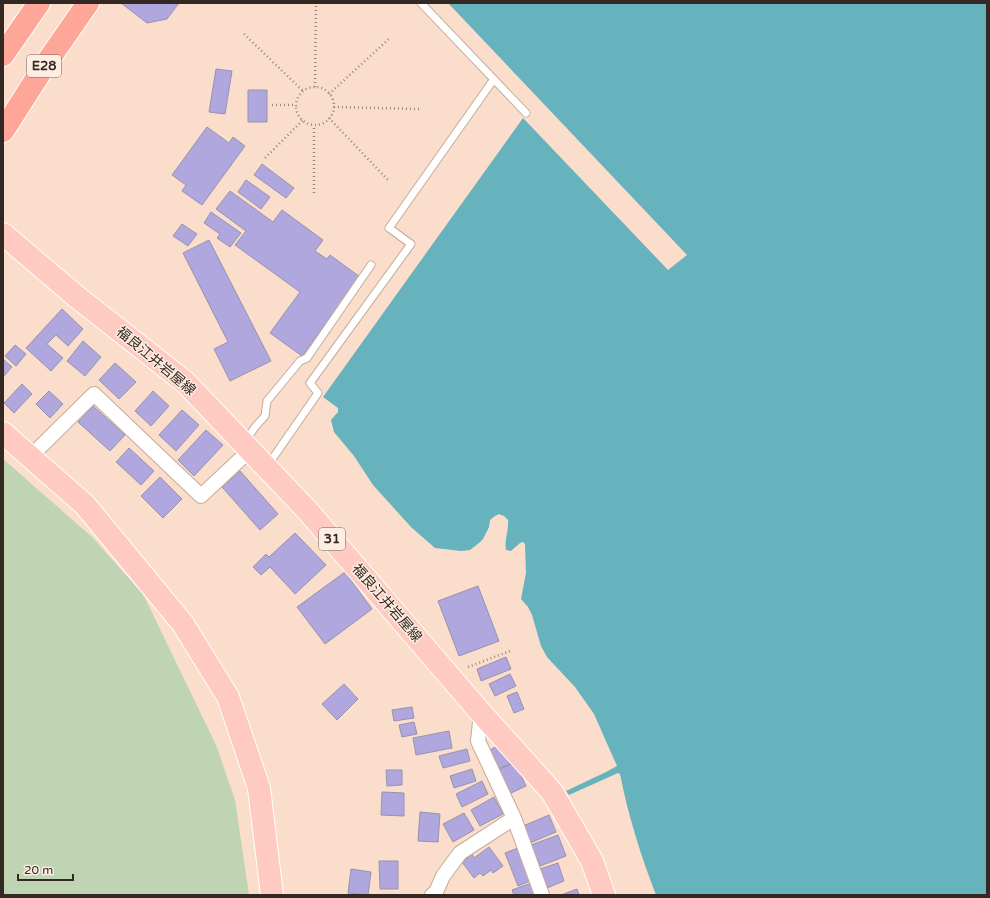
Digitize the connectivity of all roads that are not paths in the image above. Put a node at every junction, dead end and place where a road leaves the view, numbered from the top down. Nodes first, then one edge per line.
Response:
1 (39, 3) edge
2 (88, 3) edge
3 (421, 3) edge
4 (3, 55) edge
5 (494, 79) junction
6 (526, 113) dead end
7 (3, 131) edge
8 (3, 234) edge
9 (371, 265) dead end
10 (3, 433) edge
11 (247, 447) junction
12 (30, 457) junction
13 (266, 467) junction
14 (481, 713) junction
15 (514, 818) junction
16 (272, 895) edge
17 (432, 895) edge
18 (542, 895) edge
19 (604, 895) edge

1 - 4 highway, E28
2 - 7 highway, E28
3 - 5 lane
5 - 6 lane
5 - 13 lane
8 - 11 main road, 福良江井岩屋線 / 31
9 - 11 lane
10 - 12 main road
11 - 12 street
11 - 13 main road, 福良江井岩屋線 / 31
12 - 16 main road
13 - 14 main road, 福良江井岩屋線 / 31
14 - 15 street
14 - 19 main road, 福良江井岩屋線 / 31
15 - 17 street
15 - 18 street

